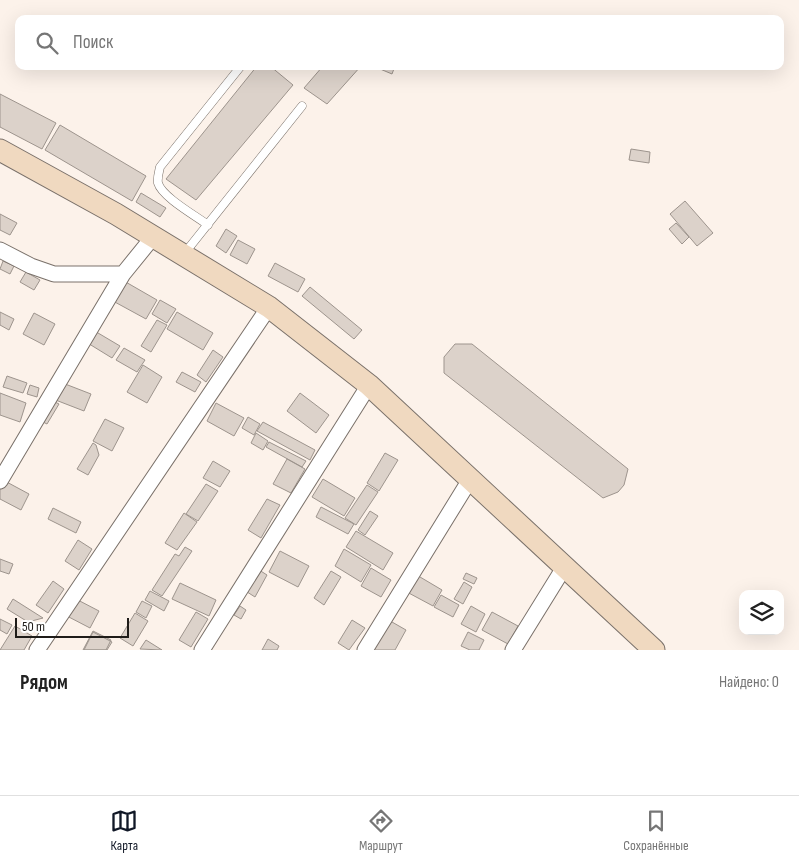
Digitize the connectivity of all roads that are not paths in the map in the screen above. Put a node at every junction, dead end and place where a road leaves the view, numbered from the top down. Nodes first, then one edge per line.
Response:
1 (238, 70) edge
2 (302, 106) dead end
3 (0, 150) edge
4 (208, 225) junction
5 (153, 238) junction
6 (0, 250) edge
7 (183, 256) junction
8 (123, 274) junction
9 (269, 307) junction
10 (368, 385) junction
11 (471, 478) junction
12 (0, 481) edge
13 (565, 566) junction
14 (36, 650) edge
15 (202, 650) edge
16 (365, 650) edge
17 (513, 650) edge
18 (654, 650) edge

1 - 4 lane
2 - 4 lane
3 - 5 main road
4 - 7 lane
5 - 7 main road
5 - 8 street
6 - 8 street
7 - 9 main road
8 - 12 street
9 - 10 main road
9 - 14 street
10 - 11 main road
10 - 15 street
11 - 13 main road
11 - 16 street
13 - 17 street
13 - 18 main road

